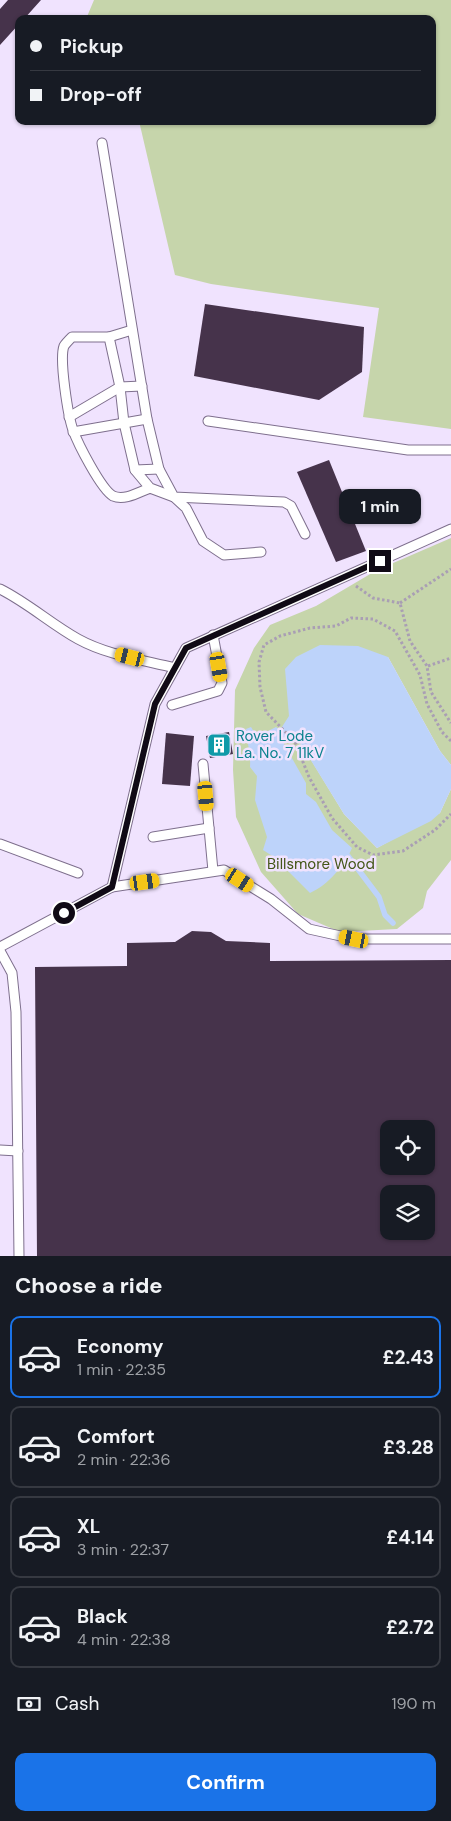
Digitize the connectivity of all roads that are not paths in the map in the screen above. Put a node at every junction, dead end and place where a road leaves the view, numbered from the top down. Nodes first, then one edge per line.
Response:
1 (102, 143) dead end
2 (132, 330) junction
3 (109, 336) junction
4 (142, 386) junction
5 (120, 387) junction
6 (69, 417) junction
7 (147, 420) junction
8 (208, 421) dead end
9 (124, 423) junction
10 (73, 432) junction
11 (451, 450) edge
12 (160, 469) junction
13 (135, 470) junction
14 (150, 488) junction
15 (174, 497) junction
16 (451, 530) edge
17 (305, 534) dead end
18 (261, 552) dead end
19 (0, 589) edge
20 (213, 635) junction
21 (175, 668) junction
22 (172, 705) dead end
23 (204, 764) dead end
24 (209, 828) junction
25 (153, 837) dead end
26 (0, 844) edge
27 (213, 872) junction
28 (78, 874) dead end
29 (112, 887) junction
30 (451, 939) edge
31 (0, 949) edge
32 (0, 1150) edge
33 (18, 1151) junction
34 (19, 1256) edge

1 - 2 lane
2 - 3 lane
2 - 4 lane
3 - 5 lane
3 - 6 lane
4 - 5 lane
4 - 7 lane
5 - 6 lane
5 - 9 lane
6 - 10 lane
7 - 9 lane
7 - 12 lane
8 - 11 lane
9 - 10 lane
9 - 13 lane
10 - 14 lane
12 - 13 lane
12 - 15 lane
13 - 14 lane
14 - 15 lane
15 - 17 lane
15 - 18 lane
16 - 20 lane
19 - 21 lane
20 - 21 lane
20 - 22 lane
21 - 29 lane
23 - 24 lane
24 - 25 lane
24 - 27 lane
26 - 28 lane
27 - 29 lane
27 - 30 lane
29 - 31 lane
31 - 33 lane
32 - 33 lane
33 - 34 lane

